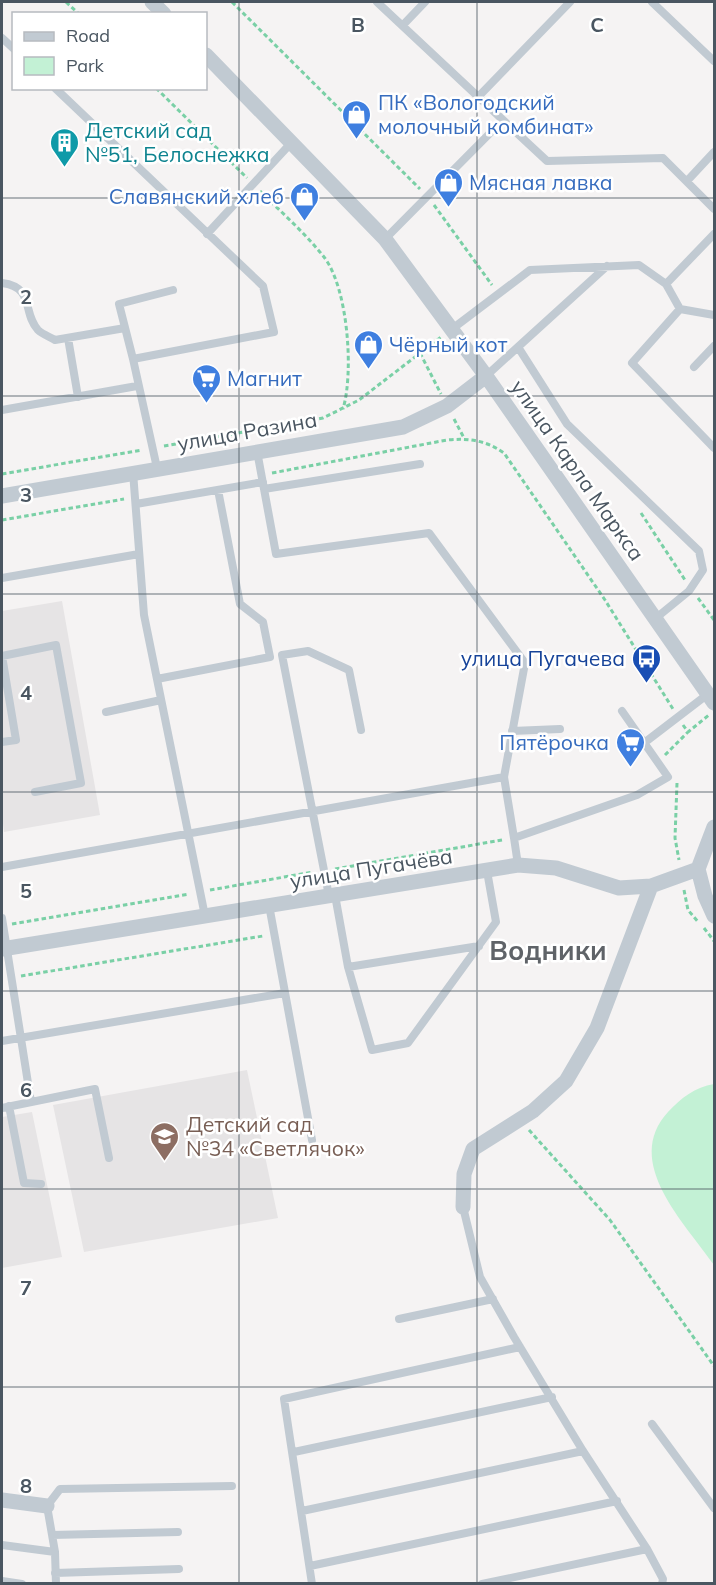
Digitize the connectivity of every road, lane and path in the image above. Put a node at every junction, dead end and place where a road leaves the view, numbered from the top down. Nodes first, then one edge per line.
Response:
1 (232, 2) edge
2 (377, 2) edge
3 (425, 2) edge
4 (570, 2) edge
5 (652, 2) edge
6 (403, 25) junction
7 (207, 56) edge
8 (714, 61) edge
9 (57, 90) edge
10 (158, 90) edge
11 (480, 96) junction
12 (503, 120) junction
13 (292, 142) junction
14 (714, 152) edge
15 (687, 181) junction
16 (253, 184) junction
17 (428, 196) junction
18 (713, 205) edge
19 (207, 234) junction
20 (714, 234) edge
21 (385, 239) junction
22 (607, 266) junction
23 (2, 283) edge
24 (666, 284) junction
25 (173, 290) dead end
26 (499, 294) junction
27 (680, 309) junction
28 (714, 315) edge
29 (125, 328) junction
30 (452, 329) junction
31 (68, 338) junction
32 (714, 346) edge
33 (518, 347) junction
34 (133, 359) junction
35 (694, 367) dead end
36 (486, 376) junction
37 (137, 386) junction
38 (78, 397) junction
39 (2, 410) edge
40 (342, 410) junction
41 (153, 448) junction
42 (714, 448) edge
43 (257, 451) junction
44 (420, 465) dead end
45 (157, 468) junction
46 (133, 472) junction
47 (2, 474) edge
48 (263, 482) junction
49 (218, 490) junction
50 (2, 496) edge
51 (135, 501) junction
52 (640, 512) dead end
53 (2, 520) edge
54 (140, 554) junction
55 (2, 578) edge
56 (691, 588) junction
57 (656, 618) junction
58 (714, 620) edge
59 (157, 679) junction
60 (711, 699) edge
61 (161, 700) junction
62 (622, 711) dead end
63 (714, 711) edge
64 (106, 712) dead end
65 (678, 717) junction
66 (560, 729) dead end
67 (361, 730) dead end
68 (512, 731) junction
69 (688, 732) junction
70 (2, 742) edge
71 (644, 743) junction
72 (665, 756) dead end
73 (674, 776) dead end
74 (504, 777) junction
75 (35, 792) dead end
76 (313, 810) junction
77 (714, 827) edge
78 (189, 834) junction
79 (514, 838) junction
80 (518, 865) junction
81 (2, 867) edge
82 (698, 869) junction
83 (324, 871) junction
84 (487, 871) junction
85 (682, 877) junction
86 (651, 886) junction
87 (200, 892) junction
88 (332, 895) junction
89 (269, 905) junction
90 (205, 916) junction
91 (714, 916) edge
92 (2, 922) edge
93 (274, 934) junction
94 (714, 941) edge
95 (479, 946) junction
96 (4, 949) edge
97 (348, 966) junction
98 (11, 977) junction
99 (285, 993) junction
100 (20, 1038) junction
101 (2, 1041) edge
102 (31, 1102) junction
103 (5, 1107) edge
104 (519, 1120) junction
105 (312, 1140) dead end
106 (109, 1158) dead end
107 (41, 1184) dead end
108 (463, 1207) joint
109 (493, 1299) junction
110 (399, 1319) dead end
111 (520, 1347) junction
112 (714, 1366) edge
113 (552, 1397) junction
114 (652, 1424) dead end
115 (583, 1451) junction
116 (294, 1452) junction
117 (232, 1486) dead end
118 (2, 1500) edge
119 (617, 1502) junction
120 (47, 1506) junction
121 (714, 1508) edge
122 (302, 1511) junction
123 (178, 1532) dead end
124 (52, 1535) junction
125 (2, 1545) edge
126 (647, 1549) junction
127 (55, 1552) junction
128 (310, 1566) junction
129 (179, 1569) dead end
130 (55, 1573) junction
131 (2, 1581) edge
132 (22, 1584) edge
133 (56, 1584) edge
134 (312, 1584) edge
135 (482, 1584) edge
136 (662, 1584) edge

1 - 17 path
2 - 6 lane
3 - 6 lane
4 - 11 lane
5 - 8 lane
6 - 11 lane
7 - 13 street, улица Карла Маркса
9 - 19 lane
10 - 16 path
11 - 12 lane
12 - 15 lane
12 - 17 lane
13 - 16 lane
13 - 21 street, улица Карла Маркса
14 - 15 lane
15 - 18 lane
16 - 19 lane
16 - 40 path
17 - 21 lane
17 - 26 path
19 - 34 lane
20 - 24 lane
21 - 30 street, улица Карла Маркса
22 - 24 lane
22 - 26 lane
22 - 33 lane
23 - 31 lane
24 - 27 lane
25 - 29 lane
26 - 30 lane
27 - 28 lane
27 - 42 lane
29 - 31 lane
29 - 34 lane
30 - 36 street, улица Карла Маркса
30 - 40 path
31 - 38 lane
32 - 35 lane
33 - 36 lane
33 - 56 lane
34 - 37 lane
36 - 43 street, улица Разина
36 - 57 street, улица Карла Маркса
37 - 38 lane
37 - 41 lane
38 - 39 lane
40 - 41 path
41 - 45 lane
41 - 47 path
43 - 45 street, улица Разина
43 - 48 lane
44 - 48 lane
45 - 46 street, улица Разина
46 - 50 street, улица Разина
46 - 51 lane
48 - 49 lane
48 - 65 path
48 - 68 lane
49 - 51 lane
49 - 59 lane
51 - 53 path
51 - 54 lane
52 - 56 path
54 - 55 lane
54 - 59 lane
56 - 57 lane
56 - 58 path
57 - 60 street, улица Карла Маркса
59 - 61 lane
60 - 65 lane
61 - 64 lane
61 - 78 lane
62 - 71 lane
63 - 69 path
65 - 69 path
65 - 71 lane
66 - 68 lane
67 - 76 lane
68 - 74 lane
69 - 72 path
70 - 75 lane
71 - 79 lane
73 - 85 path
74 - 76 lane
74 - 79 lane
76 - 78 lane
76 - 83 lane
77 - 82 street
78 - 81 lane
78 - 87 lane
79 - 80 lane
79 - 83 path
80 - 84 street, улица Пугачёва
80 - 86 street, улица Пугачёва
82 - 85 street, улица Пугачёва
82 - 91 street
83 - 87 path
83 - 88 lane
84 - 88 street, улица Пугачёва
84 - 95 lane
85 - 86 street, улица Пугачёва
85 - 94 path
86 - 104 street
87 - 90 lane
87 - 92 path
88 - 89 street, улица Пугачёва
88 - 97 lane
89 - 90 street, улица Пугачёва
89 - 93 lane
90 - 96 street, улица Пугачёва
92 - 96 lane
93 - 98 path
93 - 99 lane
95 - 97 lane
95 - 97 lane
96 - 98 lane
98 - 100 lane
99 - 100 lane
99 - 105 lane
100 - 101 lane
100 - 102 lane
102 - 103 lane
102 - 106 lane
103 - 107 lane
104 - 108 street
104 - 112 path
108 - 109 lane
109 - 110 lane
109 - 111 lane
111 - 113 lane
111 - 116 lane
113 - 115 lane
113 - 116 lane
114 - 121 lane
115 - 119 lane
115 - 122 lane
116 - 122 lane
117 - 120 lane
118 - 120 street
119 - 126 lane
119 - 128 lane
120 - 124 lane
122 - 128 lane
123 - 124 lane
124 - 127 lane
125 - 127 lane
126 - 135 lane
126 - 136 lane
127 - 130 lane
128 - 134 lane
129 - 130 lane
130 - 133 lane
131 - 132 lane

